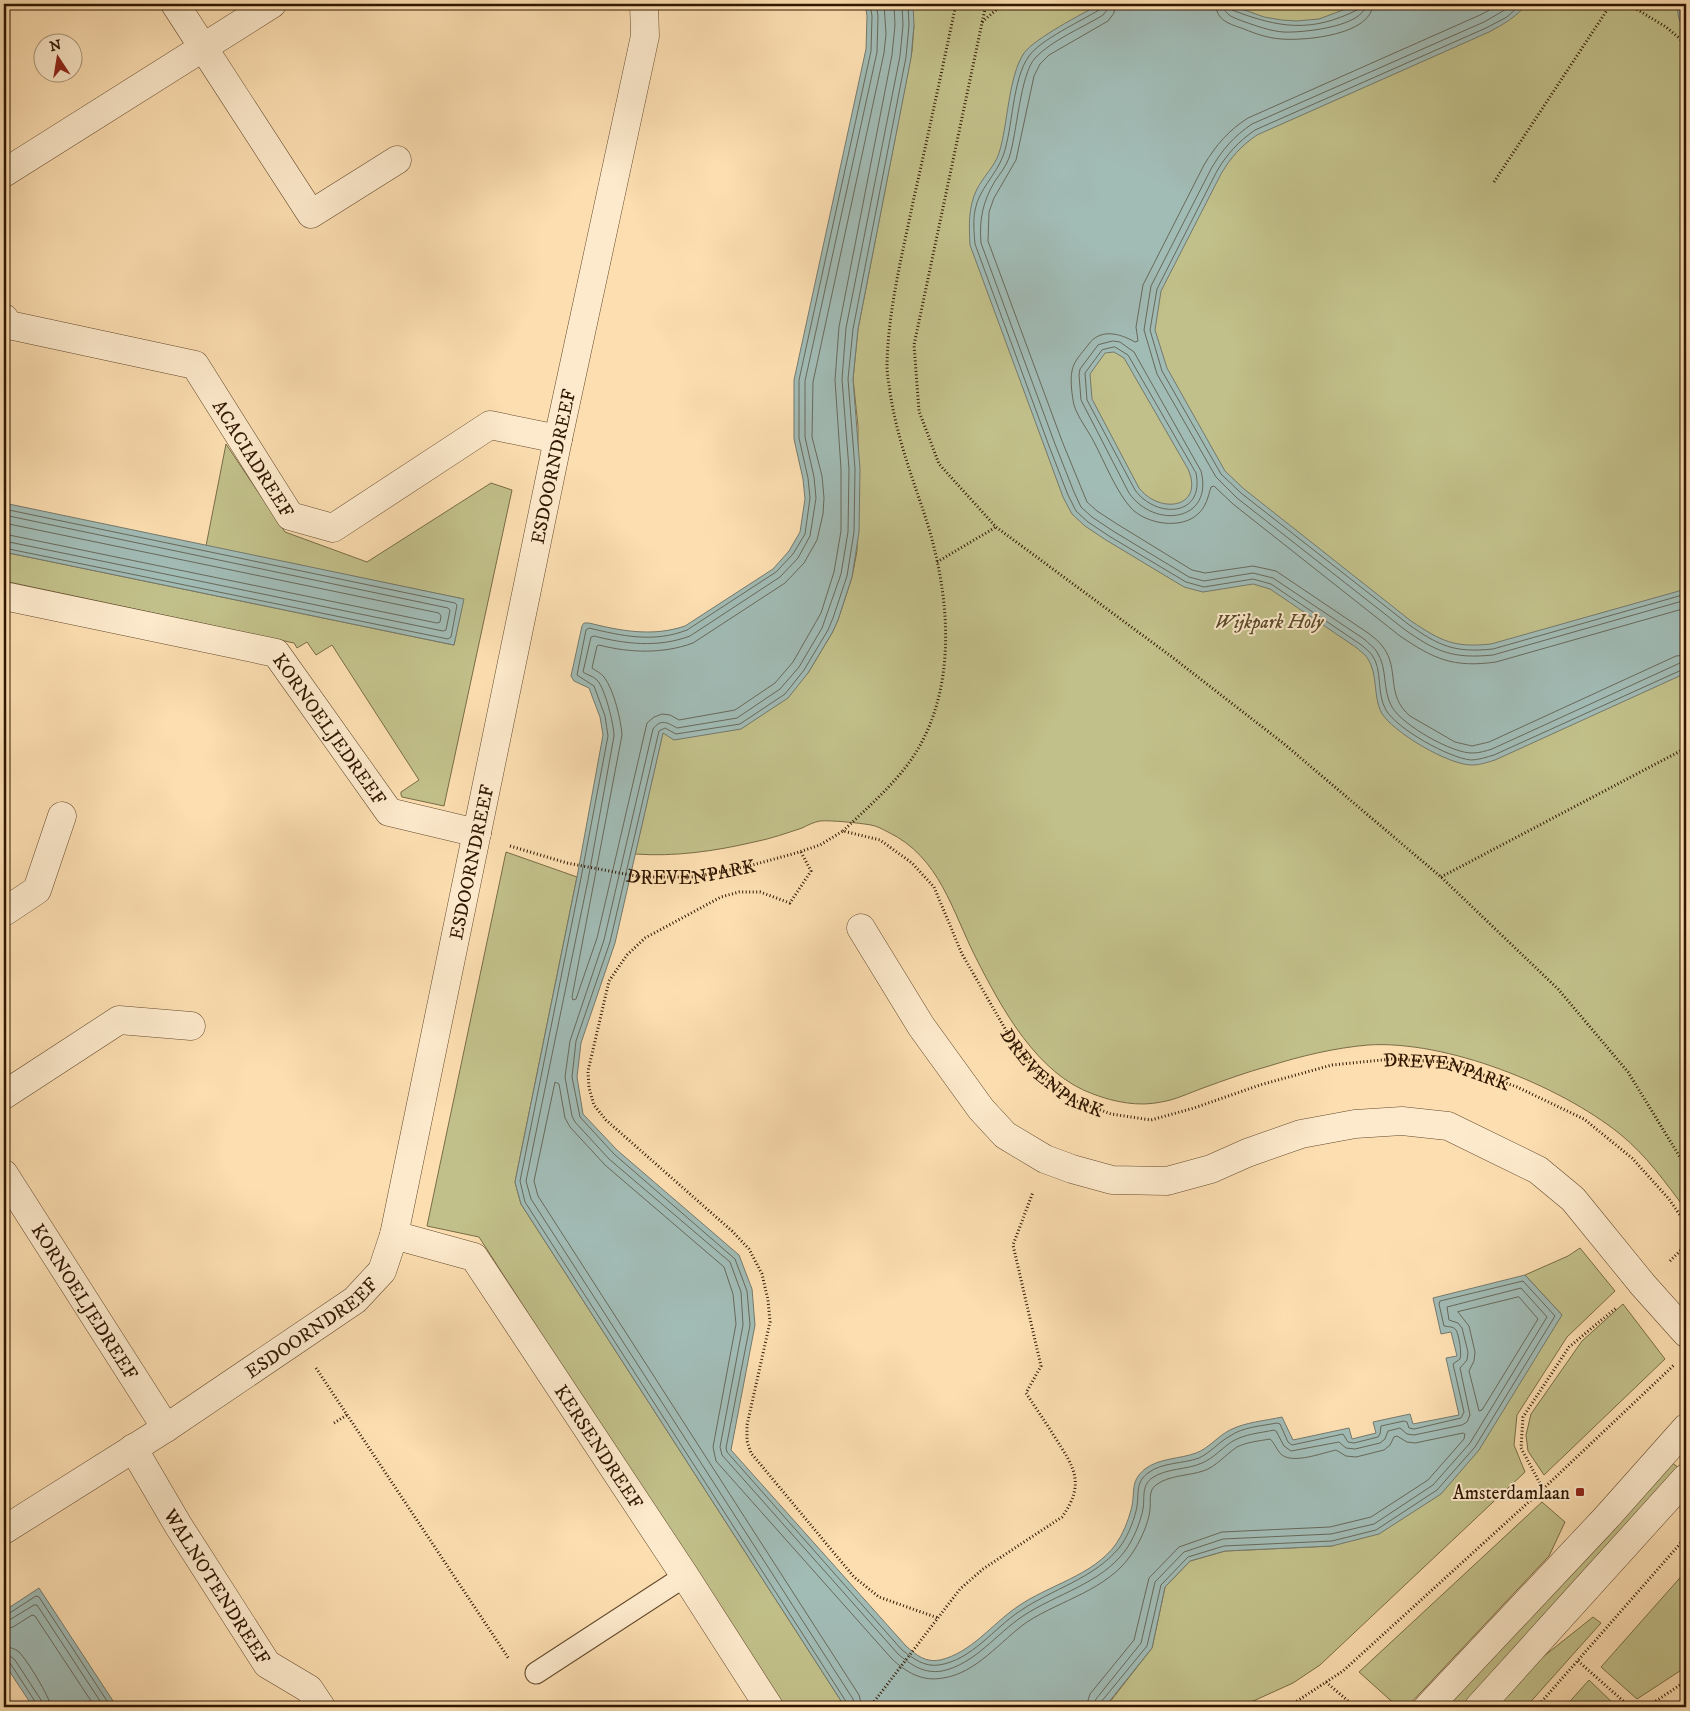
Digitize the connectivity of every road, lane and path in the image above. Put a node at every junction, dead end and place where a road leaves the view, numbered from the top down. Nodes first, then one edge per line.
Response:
1 (176, 4) edge
2 (272, 4) edge
3 (644, 4) edge
4 (956, 4) edge
5 (986, 4) edge
6 (1003, 4) edge
7 (1610, 4) edge
8 (1628, 4) edge
9 (982, 23) junction
10 (1686, 44) edge
11 (204, 46) junction
12 (396, 160) dead end
13 (4, 173) edge
14 (1494, 182) dead end
15 (4, 318) edge
16 (558, 439) junction
17 (996, 527) junction
18 (938, 562) junction
19 (4, 596) edge
20 (1686, 748) edge
21 (62, 816) dead end
22 (843, 831) junction
23 (477, 834) junction
24 (801, 852) junction
25 (1440, 877) junction
26 (4, 912) edge
27 (861, 928) dead end
28 (191, 1026) dead end
29 (4, 1094) edge
30 (1046, 1159) junction
31 (1686, 1167) edge
32 (4, 1174) edge
33 (1686, 1224) edge
34 (394, 1235) junction
35 (1643, 1285) junction
36 (1686, 1333) edge
37 (298, 1340) junction
38 (1679, 1361) dead end
39 (348, 1415) junction
40 (334, 1423) dead end
41 (166, 1428) junction
42 (1686, 1428) edge
43 (134, 1448) junction
44 (1686, 1478) edge
45 (1543, 1488) junction
46 (4, 1530) edge
47 (1686, 1537) edge
48 (685, 1576) junction
49 (938, 1618) junction
50 (1578, 1661) junction
51 (513, 1664) dead end
52 (536, 1673) dead end
53 (1686, 1681) edge
54 (1326, 1682) junction
55 (321, 1707) edge
56 (769, 1707) edge
57 (870, 1707) edge
58 (1288, 1707) edge
59 (1355, 1707) edge
60 (1428, 1707) edge
61 (1478, 1707) edge
62 (1537, 1707) edge
63 (1630, 1707) edge
64 (1647, 1707) edge

1 - 11 street
2 - 11 street
3 - 16 street, ESDOORNDREEF
4 - 18 path
5 - 9 path
6 - 9 path
7 - 14 path
8 - 10 path
9 - 17 path
11 - 12 street
11 - 13 street
15 - 16 street, ACACIADREEF
16 - 23 street, ESDOORNDREEF
17 - 18 path
17 - 25 path
18 - 22 path
19 - 23 street, KORNOELJEDREEF
20 - 25 path
21 - 26 street
22 - 24 path, DREVENPARK
22 - 33 path, DREVENPARK
23 - 24 path, DREVENPARK
23 - 34 street, ESDOORNDREEF
24 - 49 path
25 - 31 path
27 - 30 street
28 - 29 street
30 - 35 street
30 - 49 path
32 - 41 street, KORNOELJEDREEF
34 - 37 street, ESDOORNDREEF
34 - 48 street, KERSENDREEF
35 - 36 street
35 - 45 path
37 - 39 path
37 - 41 street, ESDOORNDREEF
38 - 45 path
39 - 40 path
39 - 51 path
41 - 43 street, ESDOORNDREEF
42 - 60 street
43 - 46 street, ESDOORNDREEF
43 - 55 street, WALNOTENDREEF
44 - 61 street
45 - 54 path
47 - 50 path
48 - 52 lane
48 - 56 street, KERSENDREEF
49 - 57 path
50 - 62 path
50 - 63 path
53 - 64 path
54 - 58 path
54 - 59 path

